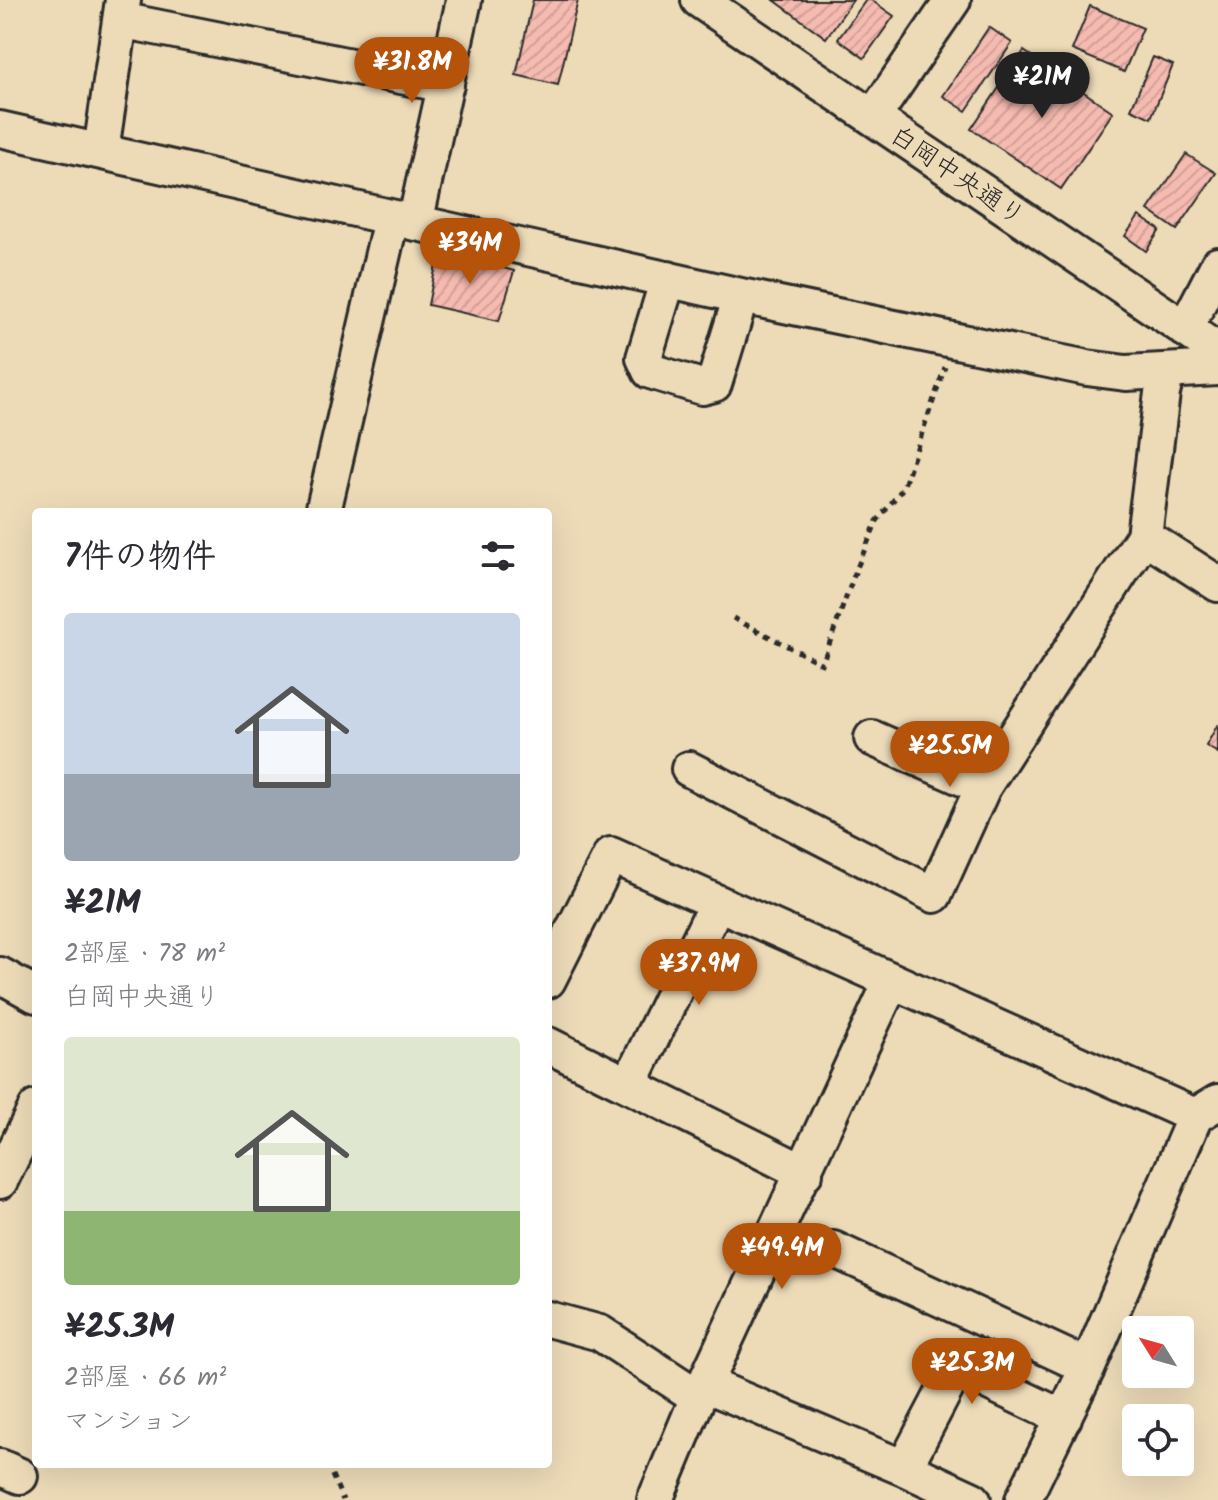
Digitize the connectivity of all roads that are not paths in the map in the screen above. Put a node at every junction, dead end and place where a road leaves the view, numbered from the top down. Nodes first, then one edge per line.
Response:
1 (464, 0) edge
2 (699, 0) edge
3 (953, 0) edge
4 (121, 10) edge
5 (446, 85) junction
6 (873, 117) junction
7 (0, 129) edge
8 (101, 151) junction
9 (403, 221) junction
10 (1218, 265) edge
11 (668, 279) junction
12 (741, 296) junction
13 (1185, 329) junction
14 (1218, 351) edge
15 (1218, 368) edge
16 (1167, 373) junction
17 (324, 508) edge
18 (1144, 536) junction
19 (1218, 584) edge
20 (872, 738) dead end
21 (689, 769) dead end
22 (983, 787) junction
23 (717, 903) junction
24 (552, 972) edge
25 (0, 975) edge
26 (891, 982) junction
27 (32, 993) edge
28 (552, 1047) edge
29 (629, 1085) junction
30 (1206, 1109) edge
31 (32, 1116) edge
32 (805, 1173) junction
33 (0, 1181) edge
34 (833, 1249) dead end
35 (552, 1320) edge
36 (1088, 1367) junction
37 (702, 1390) junction
38 (1064, 1418) junction
39 (904, 1468) junction
40 (655, 1500) edge
41 (973, 1500) edge
42 (1023, 1500) edge

1 - 5 street
2 - 6 street, 白岡中央通り
3 - 6 street
4 - 5 street
4 - 8 street
5 - 9 street
6 - 13 street, 白岡中央通り
7 - 8 street
8 - 9 street
9 - 11 street
9 - 17 street
10 - 13 street
11 - 12 street
11 - 12 street
12 - 16 street
13 - 14 street, 白岡中央通り
15 - 16 street
16 - 18 street
18 - 19 street
18 - 22 street
20 - 22 street
21 - 22 street
23 - 24 street
23 - 26 street
23 - 29 street
25 - 27 street
26 - 30 street
26 - 32 street
28 - 29 street
29 - 32 street
30 - 36 street
31 - 33 street
32 - 37 street
34 - 36 street
35 - 37 street
36 - 38 street
37 - 39 street
37 - 40 street
38 - 39 street
38 - 42 street
39 - 41 street

